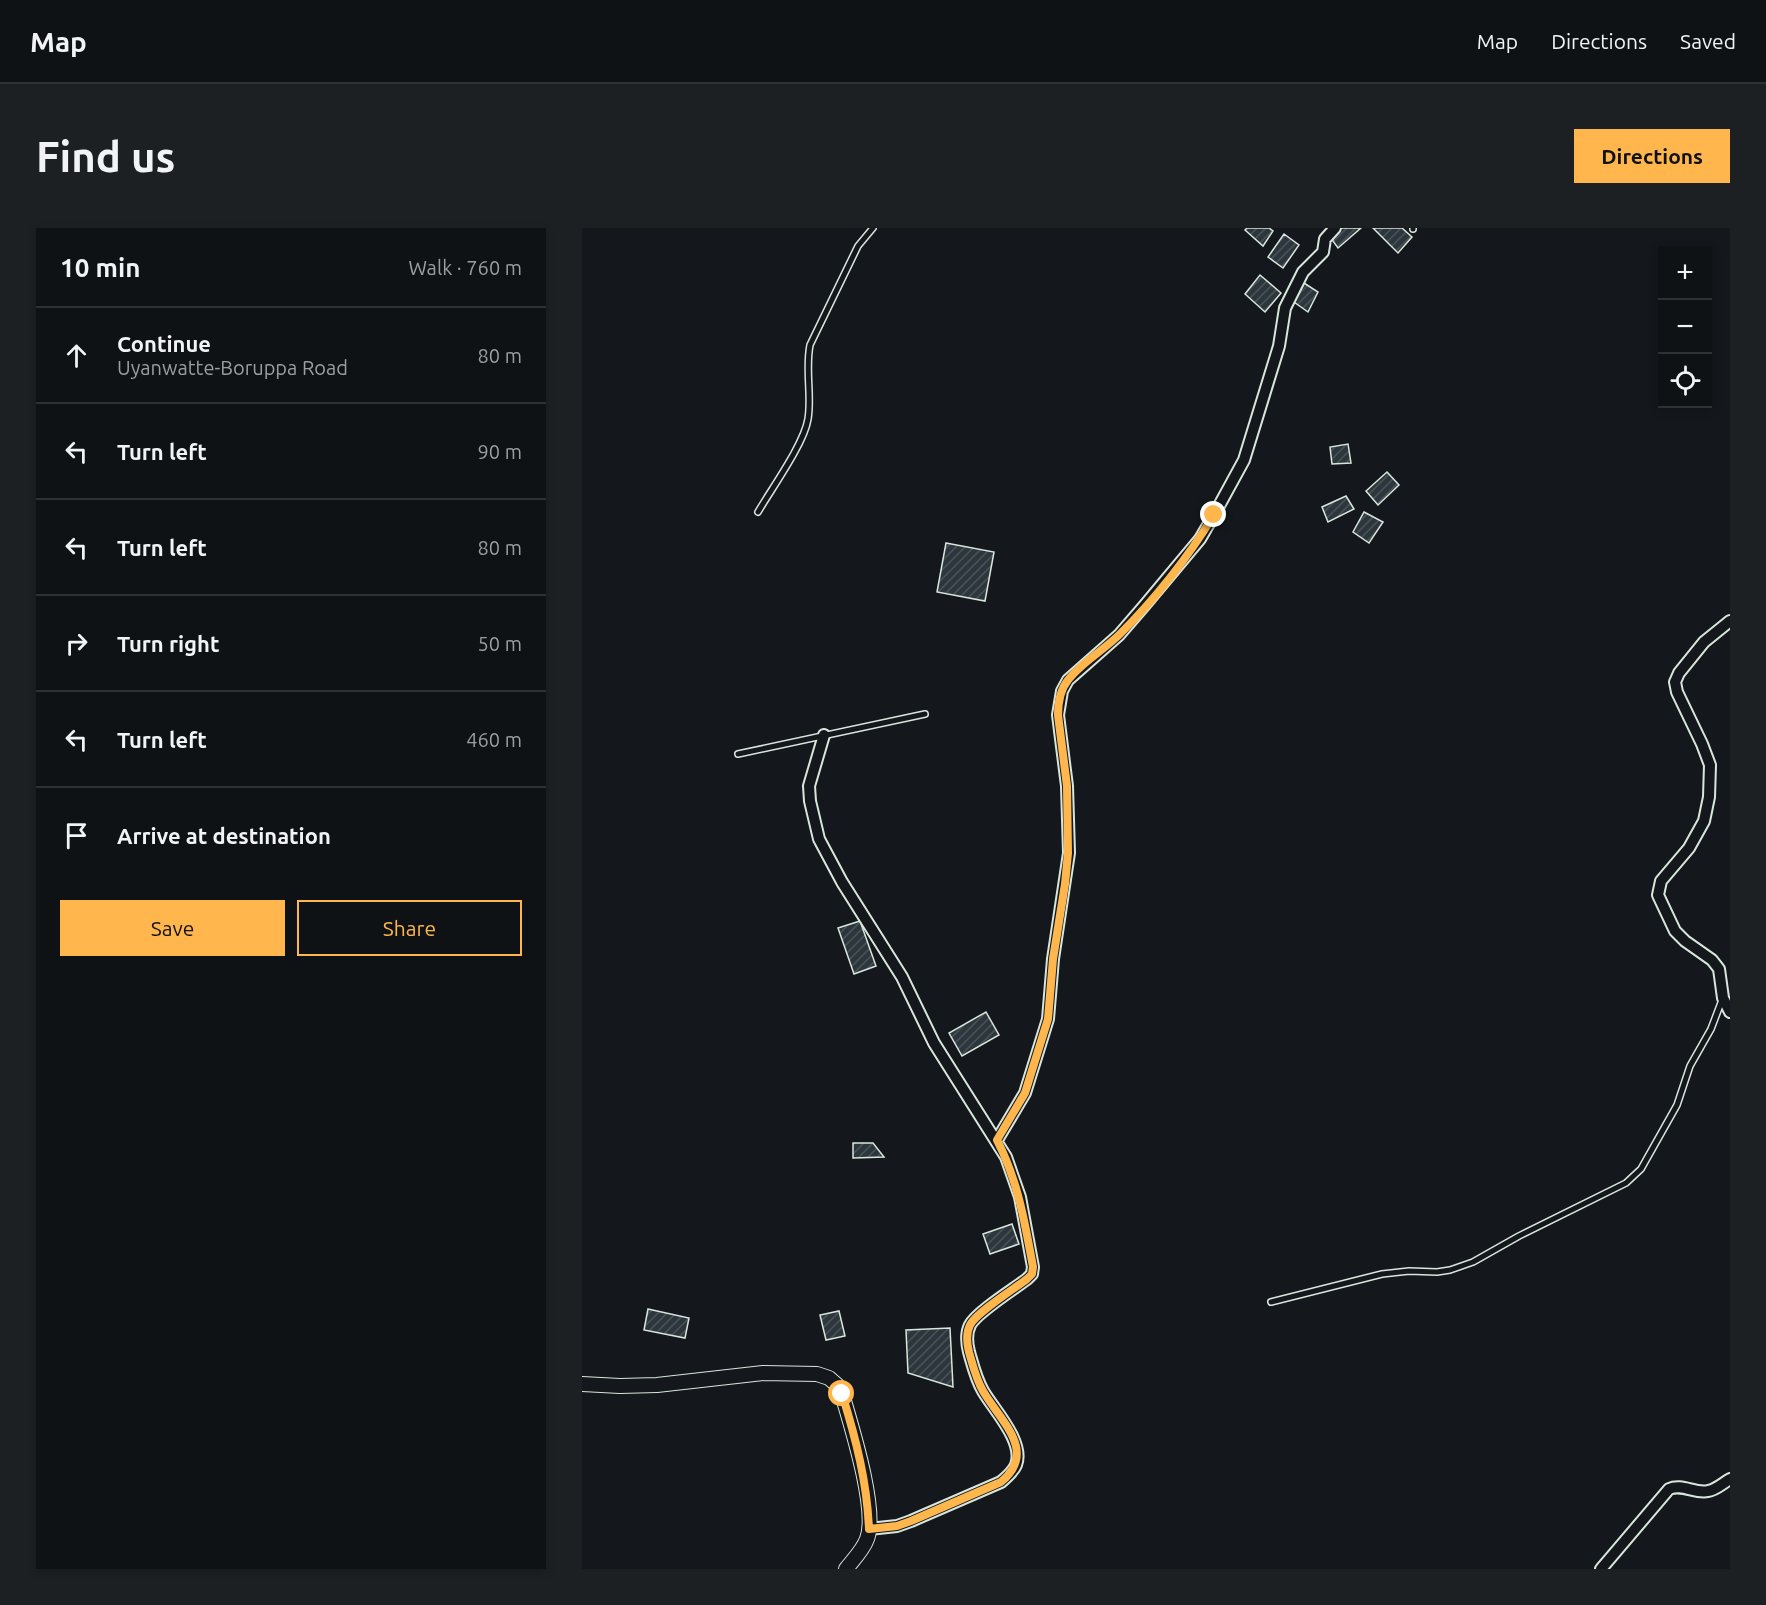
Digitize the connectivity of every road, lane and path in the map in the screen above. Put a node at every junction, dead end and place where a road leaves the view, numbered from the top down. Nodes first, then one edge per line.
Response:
1 (873, 228) edge
2 (1335, 228) edge
3 (758, 512) dead end
4 (1730, 621) edge
5 (925, 714) dead end
6 (824, 735) junction
7 (738, 754) dead end
8 (1723, 998) junction
9 (1730, 1012) edge
10 (997, 1140) junction
11 (1271, 1302) dead end
12 (582, 1384) edge
13 (1730, 1479) edge
14 (869, 1529) junction
15 (846, 1569) edge
16 (1601, 1569) edge

1 - 3 lane
2 - 10 street
4 - 8 street
5 - 6 lane
6 - 7 lane
6 - 10 street
8 - 9 street
8 - 11 lane
10 - 14 street
12 - 14 street
13 - 16 street
14 - 15 street

